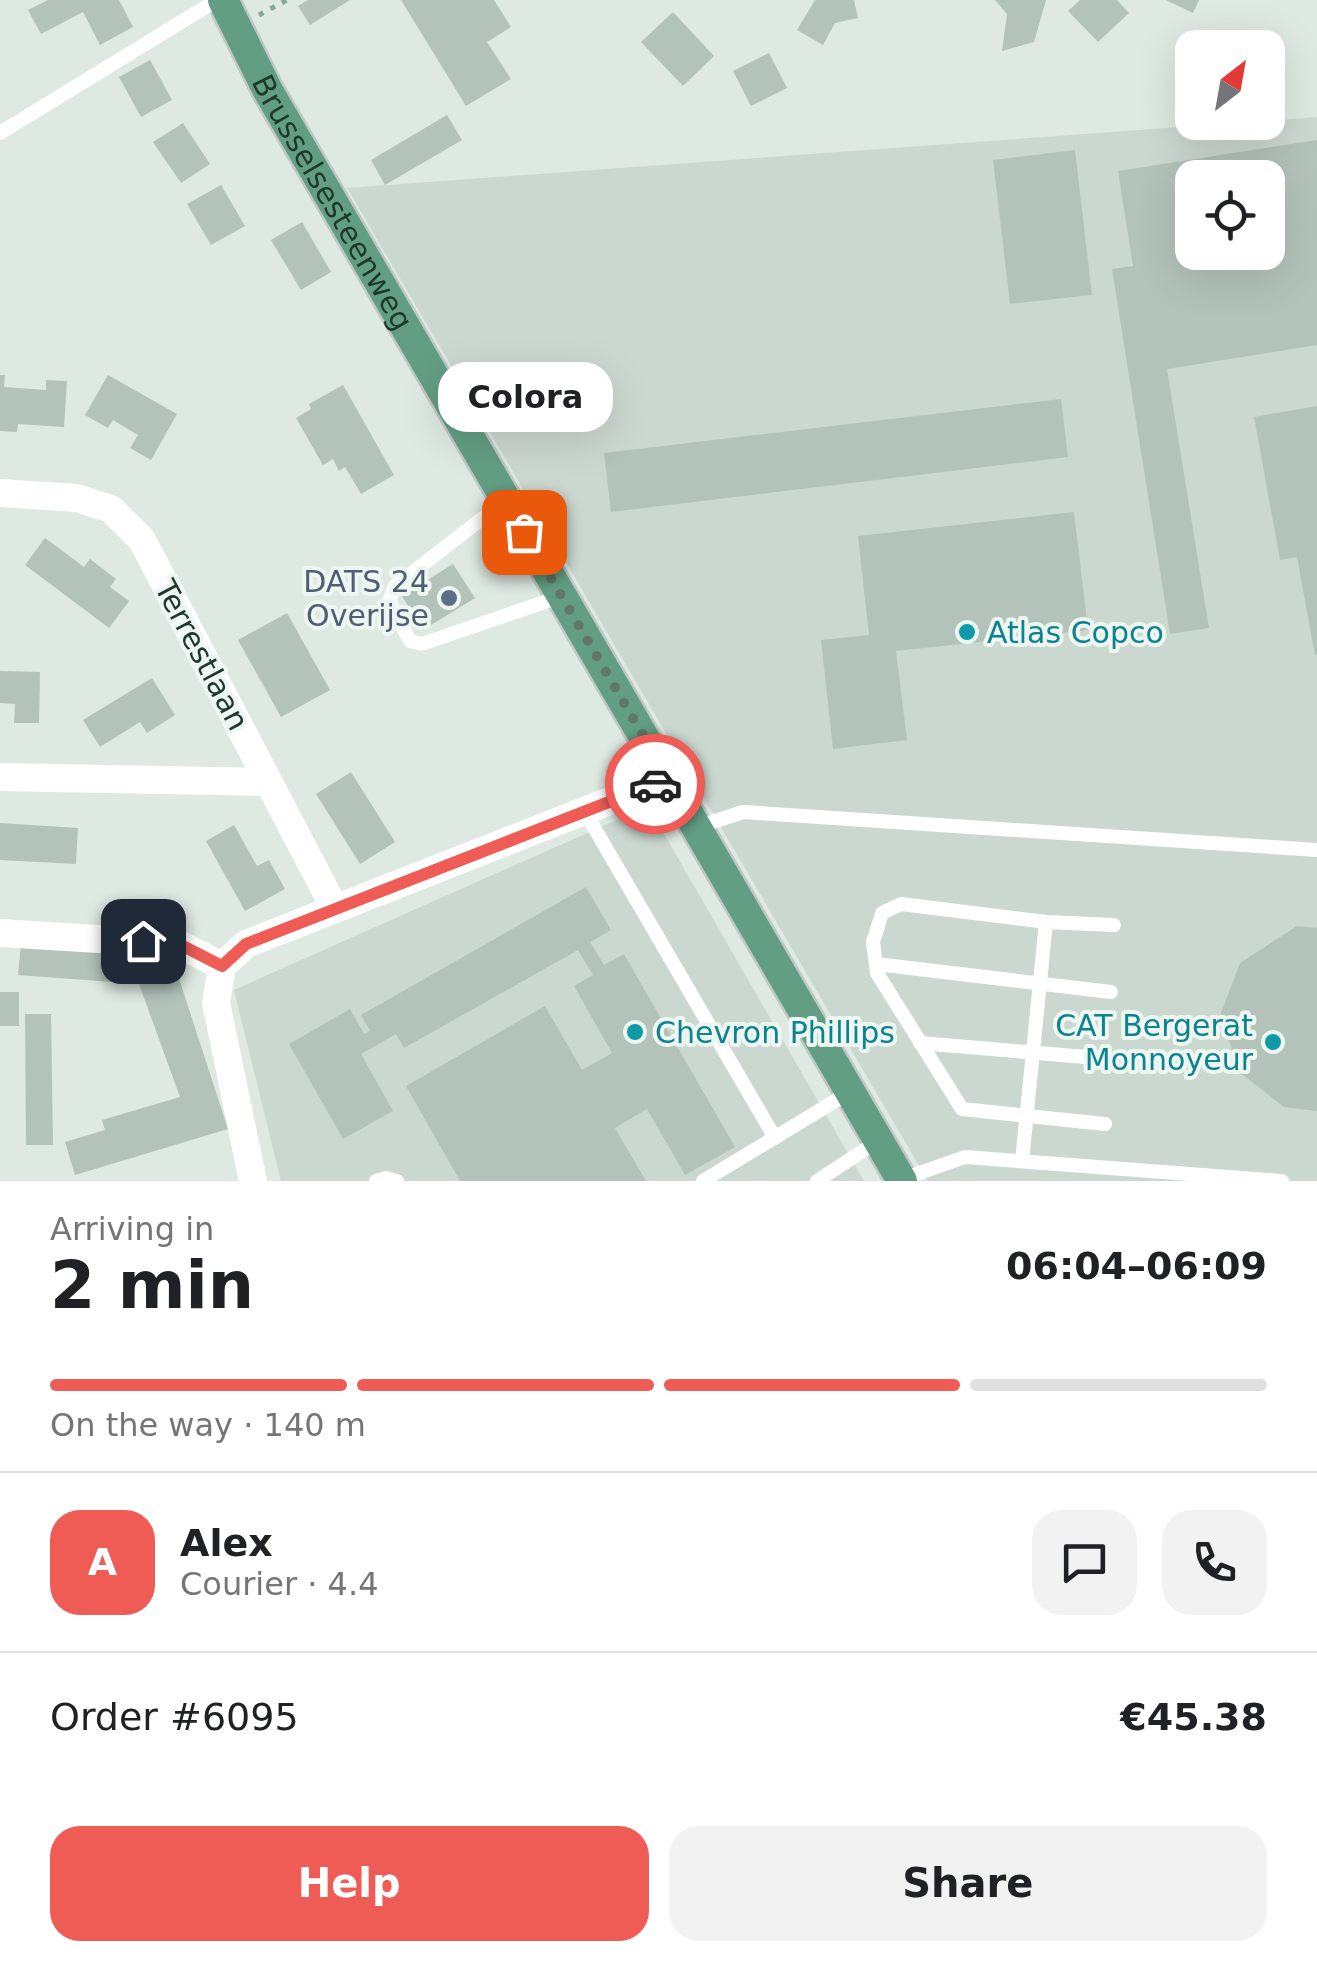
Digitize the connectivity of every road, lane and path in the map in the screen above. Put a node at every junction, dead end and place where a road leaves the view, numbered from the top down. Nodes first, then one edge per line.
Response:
1 (220, 0) edge
2 (0, 133) edge
3 (0, 493) edge
4 (506, 500) junction
5 (562, 596) junction
6 (0, 777) edge
7 (668, 778) junction
8 (269, 782) junction
9 (586, 812) junction
10 (696, 827) junction
11 (1317, 850) edge
12 (335, 908) junction
13 (1046, 922) junction
14 (1114, 924) dead end
15 (0, 932) edge
16 (876, 964) junction
17 (222, 966) junction
18 (1040, 982) junction
19 (1111, 992) dead end
20 (920, 1042) junction
21 (1032, 1052) junction
22 (1109, 1059) dead end
23 (850, 1092) junction
24 (1026, 1116) junction
25 (1105, 1124) dead end
26 (775, 1138) junction
27 (878, 1141) junction
28 (1022, 1161) junction
29 (901, 1180) edge
30 (253, 1181) edge
31 (376, 1181) edge
32 (397, 1181) edge
33 (703, 1181) edge
34 (817, 1181) edge
35 (1282, 1181) edge

1 - 2 lane
1 - 4 main road, Brusselsesteenweg
3 - 8 street, Terrestlaan
4 - 5 main road, Brusselsesteenweg
4 - 5 lane
5 - 7 main road, Brusselsesteenweg
6 - 8 street
7 - 9 street
7 - 10 main road, Brusselsesteenweg
8 - 12 street, Terrestlaan
9 - 12 street
9 - 26 lane
10 - 11 lane
10 - 23 main road, Brusselsesteenweg
12 - 17 street
13 - 14 lane
13 - 16 lane
13 - 18 lane
15 - 17 street
16 - 18 lane
16 - 20 lane
17 - 30 street
18 - 19 lane
18 - 21 lane
20 - 21 lane
20 - 24 lane
21 - 22 lane
21 - 24 lane
23 - 26 lane
23 - 27 main road, Brusselsesteenweg
24 - 25 lane
24 - 28 lane
26 - 33 lane
27 - 29 main road, Brusselsesteenweg
27 - 34 lane
28 - 29 lane
28 - 35 lane
31 - 32 lane

